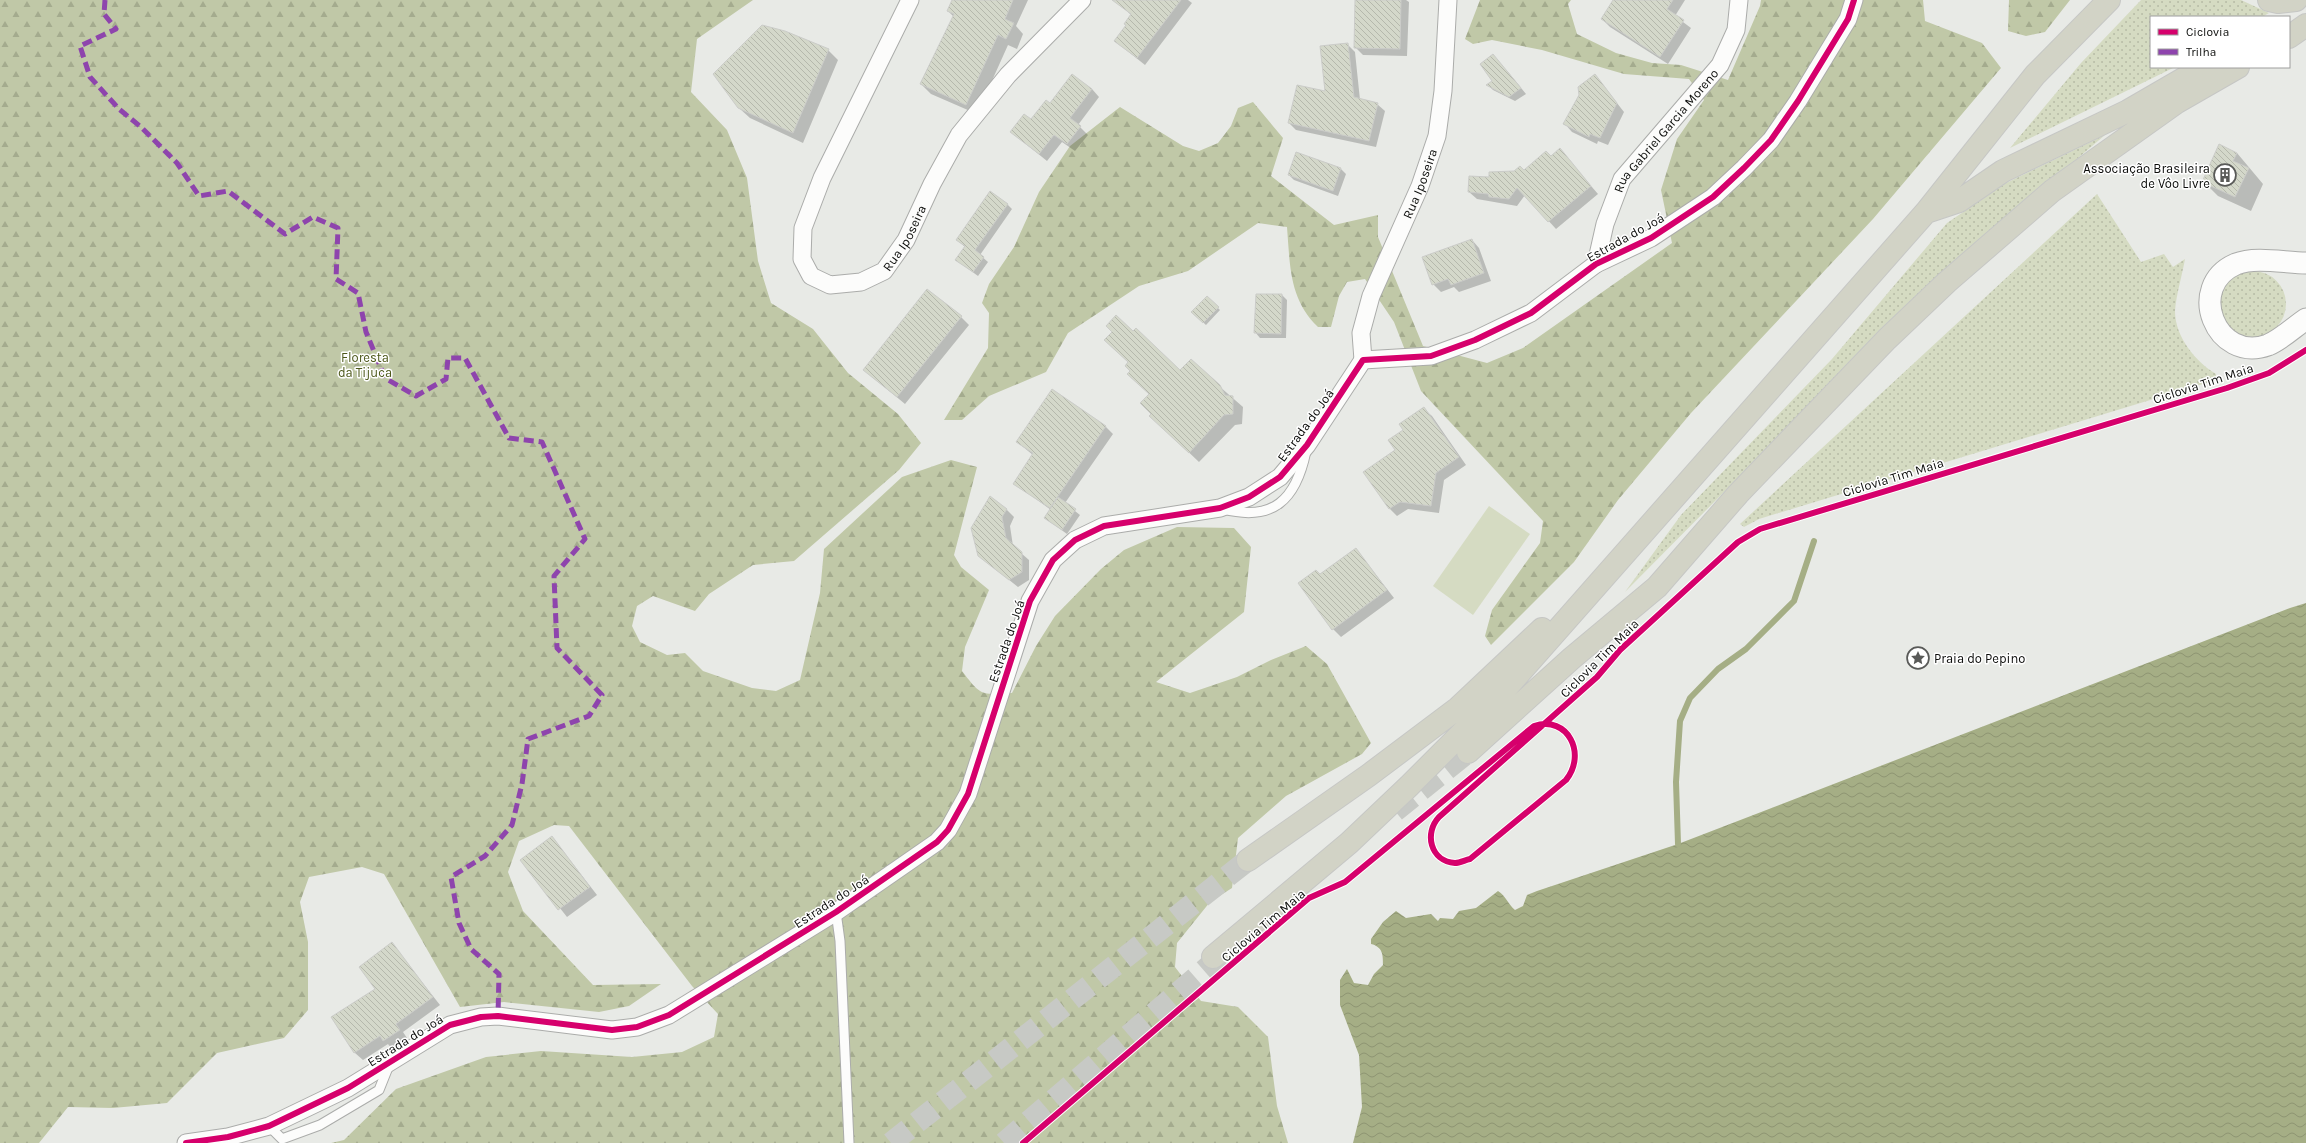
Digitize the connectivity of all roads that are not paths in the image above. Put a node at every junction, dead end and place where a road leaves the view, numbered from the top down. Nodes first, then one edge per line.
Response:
1 (910, 0) edge
2 (1082, 0) edge
3 (1448, 0) edge
4 (1739, 0) edge
5 (2109, 0) edge
6 (2270, 0) edge
7 (2296, 0) edge
8 (1855, 1) edge
9 (2306, 6) edge
10 (2290, 16) edge
11 (2306, 25) edge
12 (2290, 35) edge
13 (2202, 68) edge
14 (2236, 68) edge
15 (1926, 212) junction
16 (2306, 263) edge
17 (1596, 264) junction
18 (2306, 318) edge
19 (1363, 360) junction
20 (1307, 445) junction
21 (1220, 508) junction
22 (1618, 559) junction
23 (1468, 752) tunnel mouth
24 (1248, 860) tunnel mouth
25 (836, 912) junction
26 (1213, 957) tunnel mouth
27 (186, 1143) edge
28 (849, 1143) edge

1 - 2 street, Rua Iposeira
3 - 19 street, Rua Iposeira
4 - 17 street, Rua Gabriel Garcia Moreno
5 - 15 highway
6 - 7 highway
8 - 17 street, Estrada do Joá
9 - 10 highway
11 - 12 highway
13 - 15 highway
14 - 23 highway
15 - 22 highway
16 - 18 street
17 - 19 street, Estrada do Joá
19 - 20 street, Estrada do Joá
20 - 21 street, Estrada do Joá
20 - 21 lane
21 - 25 street, Estrada do Joá
22 - 24 highway
22 - 26 highway
25 - 27 street, Estrada do Joá
25 - 28 lane

